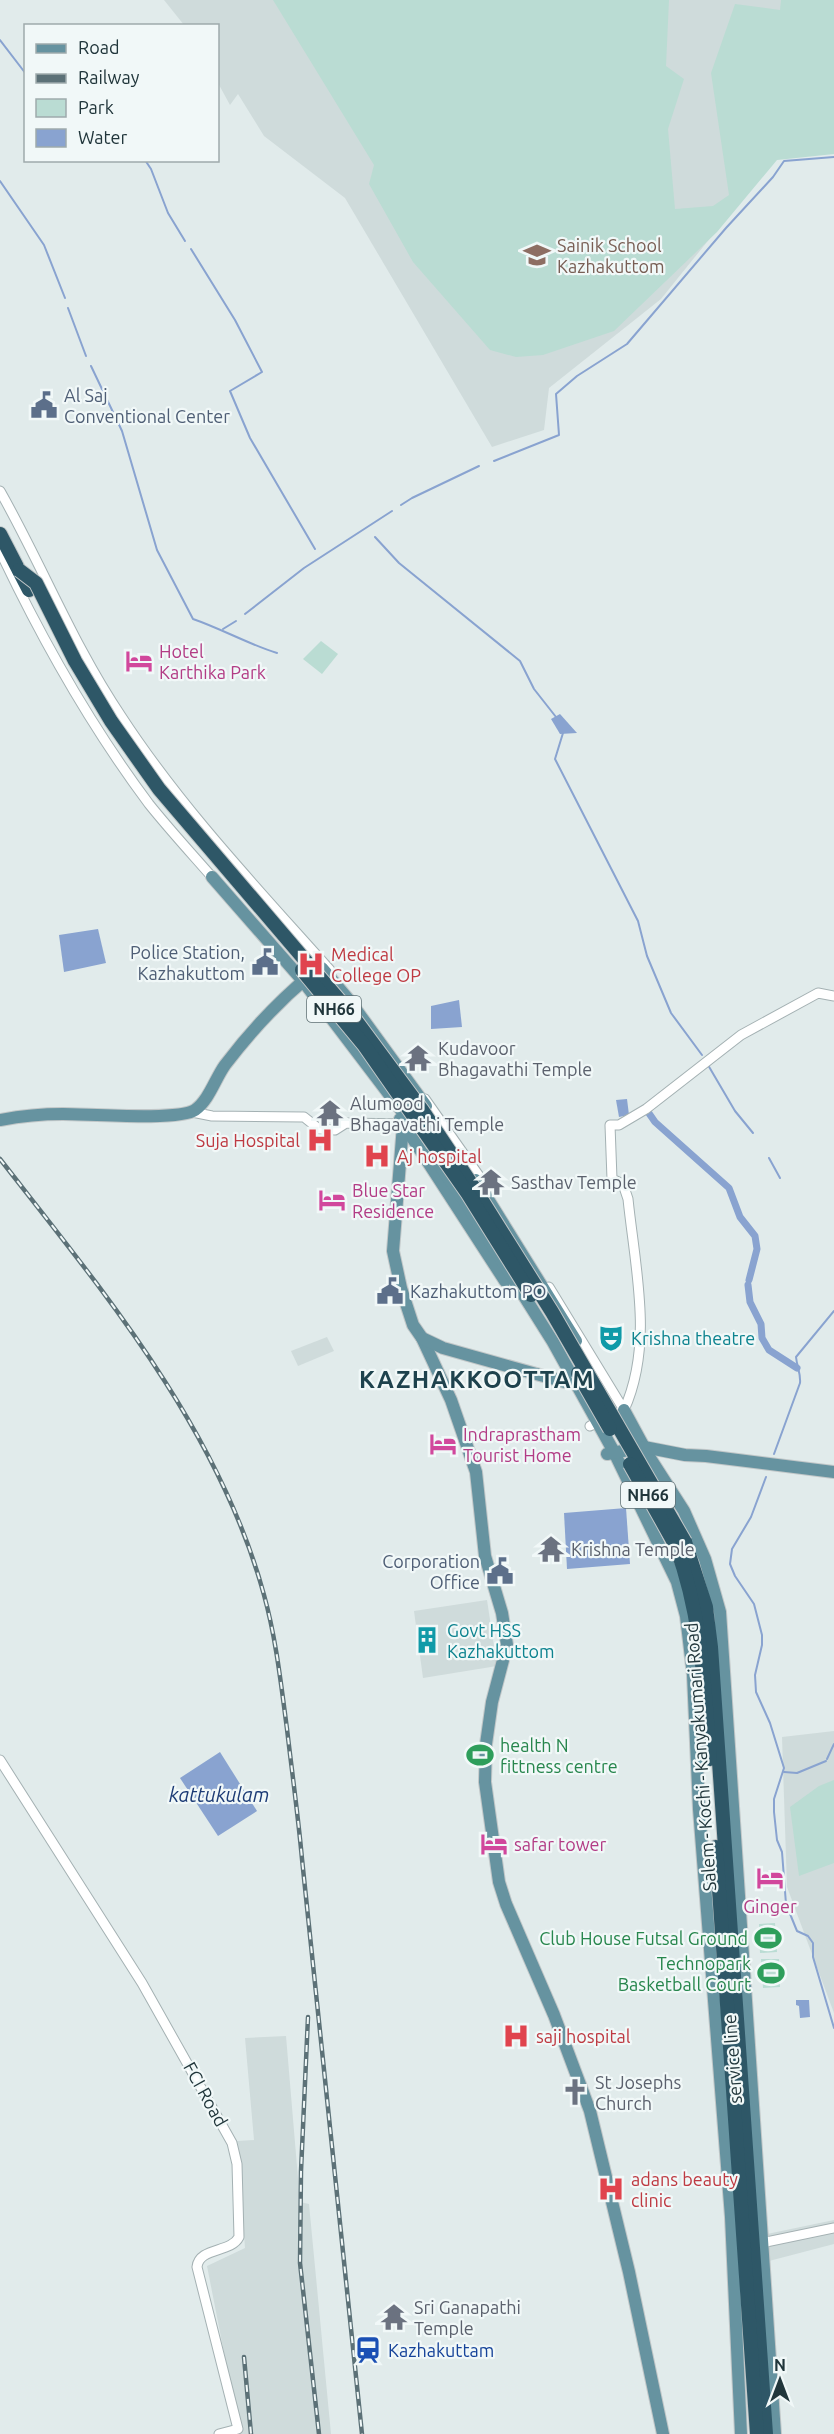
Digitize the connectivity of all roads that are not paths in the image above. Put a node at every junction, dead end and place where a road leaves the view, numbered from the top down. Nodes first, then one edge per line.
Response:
1 (0, 491) edge
2 (0, 534) edge
3 (0, 550) edge
4 (19, 570) junction
5 (212, 877) joint
6 (324, 967) junction
7 (303, 981) junction
8 (834, 996) edge
9 (192, 1112) junction
10 (0, 1120) edge
11 (407, 1124) junction
12 (441, 1126) junction
13 (422, 1338) junction
14 (443, 1348) junction
15 (436, 1370) junction
16 (565, 1382) junction
17 (621, 1412) junction
18 (593, 1425) junction
19 (642, 1448) junction
20 (608, 1450) junction
21 (834, 1472) edge
22 (0, 1760) edge
23 (834, 2230) edge
24 (762, 2246) junction
25 (770, 2365) junction
26 (219, 2434) edge
27 (663, 2434) edge
28 (735, 2434) edge
29 (741, 2434) edge
30 (756, 2434) edge
31 (766, 2434) edge
32 (775, 2434) edge

1 - 6 street
2 - 4 highway, Salem - Kochi - Kanyakumari Road / NH66
3 - 5 street
4 - 30 highway, Salem - Kochi - Kanyakumari Road / NH66, bridge
4 - 31 highway, Salem - Kochi - Kanyakumari Road / NH66, bridge
5 - 7 main road
6 - 7 main road
6 - 12 main road
7 - 9 main road
7 - 11 main road
8 - 17 street
9 - 10 main road
9 - 11 street
11 - 12 street
11 - 13 main road
11 - 16 main road
11 - 18 main road
12 - 17 main road
13 - 14 main road
13 - 15 main road
14 - 15 main road
14 - 16 main road
15 - 27 main road
16 - 18 main road
17 - 18 street
17 - 19 main road
18 - 20 main road
19 - 20 main road
19 - 21 main road
19 - 24 main road, service line
19 - 25 main road
20 - 28 main road
20 - 29 main road
22 - 26 street, FCI Road
23 - 24 street
23 - 24 street
24 - 25 main road, service line
25 - 32 main road, service line

